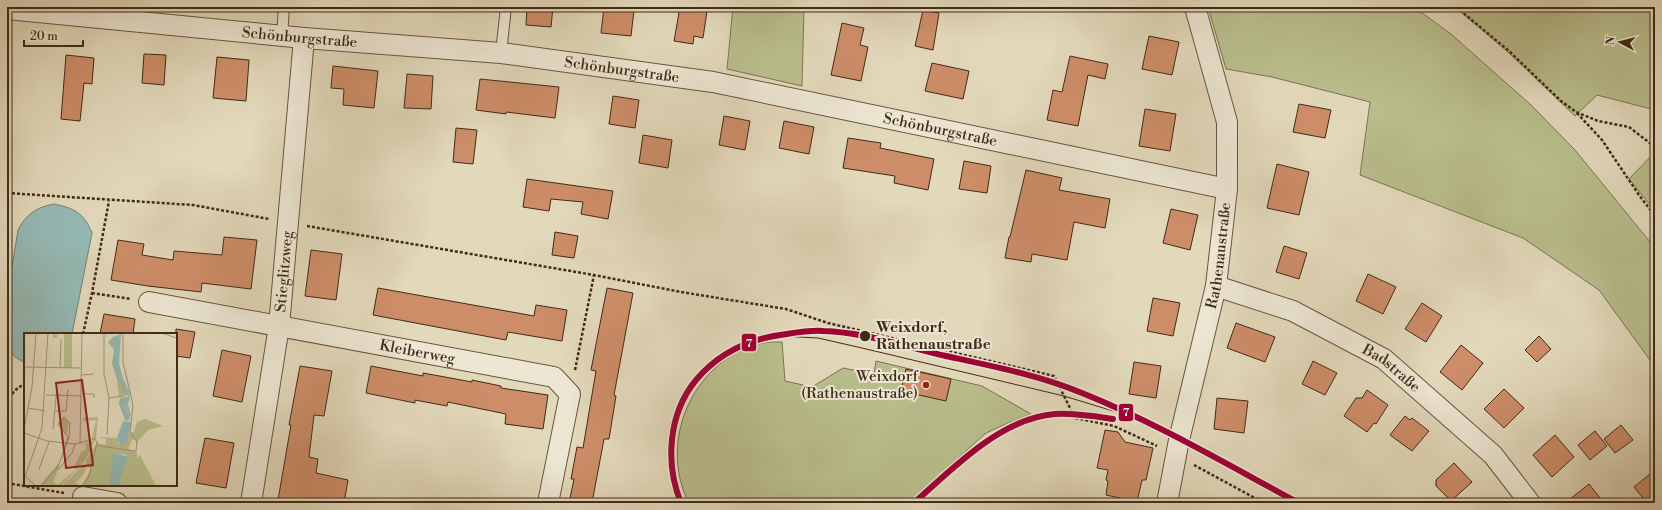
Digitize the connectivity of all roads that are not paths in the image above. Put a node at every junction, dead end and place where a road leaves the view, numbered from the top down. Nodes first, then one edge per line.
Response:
1 (284, 7) edge
2 (506, 7) edge
3 (1195, 7) edge
4 (7, 9) edge
5 (282, 36) junction
6 (304, 38) junction
7 (502, 53) junction
8 (1227, 189) junction
9 (1216, 286) junction
10 (149, 302) road end
11 (279, 326) junction
12 (83, 497) road end
13 (117, 503) edge
14 (251, 503) edge
15 (548, 503) edge
16 (1167, 503) edge
17 (1530, 503) edge

1 - 5 lane
2 - 7 lane
3 - 8 street, Rathenaustraße
4 - 5 street, Schönburgstraße
5 - 6 street, Schönburgstraße
6 - 7 street, Schönburgstraße
6 - 11 street, Stieglitzweg
7 - 8 street, Schönburgstraße
8 - 9 street, Rathenaustraße
9 - 16 street, Rathenaustraße
9 - 17 street, Badstraße
10 - 11 street, Kleiberweg
11 - 14 street, Stieglitzweg
11 - 15 street, Kleiberweg
12 - 13 street

